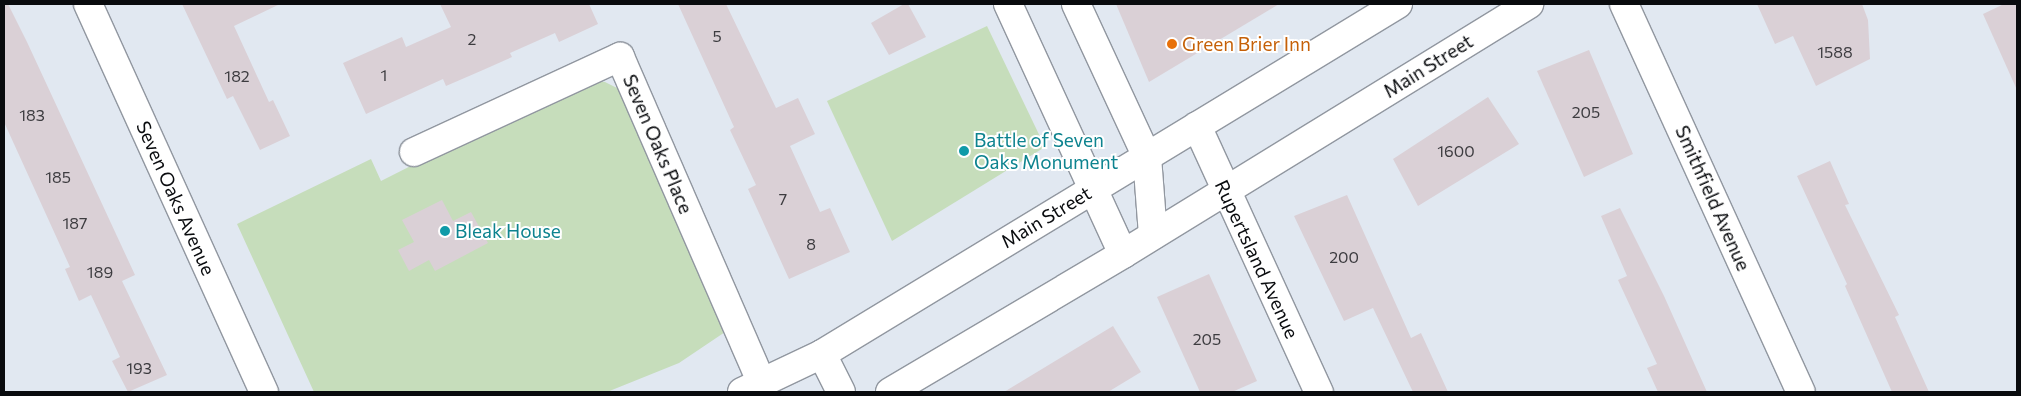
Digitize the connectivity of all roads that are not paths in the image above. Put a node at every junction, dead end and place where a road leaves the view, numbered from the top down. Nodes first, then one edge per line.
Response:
1 (88, 4) edge
2 (1008, 4) edge
3 (1076, 4) edge
4 (1398, 4) edge
5 (1529, 4) edge
6 (1624, 4) edge
7 (1197, 126) junction
8 (414, 152) dead end
9 (1147, 156) junction
10 (1093, 189) junction
11 (1225, 191) junction
12 (1153, 235) junction
13 (1123, 254) junction
14 (822, 354) junction
15 (752, 388) edge
16 (264, 392) edge
17 (842, 392) edge
18 (890, 392) edge
19 (1319, 392) edge
20 (1801, 392) edge

1 - 16 street, Seven Oaks Avenue
2 - 10 street
3 - 9 street
4 - 7 street, Main Street
5 - 11 street, Main Street
6 - 20 street, Smithfield Avenue
7 - 9 street, Main Street
7 - 11 street, Rupertsland Avenue
8 - 15 street, Seven Oaks Place
9 - 10 street, Main Street
9 - 12 street
10 - 13 street
10 - 14 street, Main Street
11 - 12 street, Main Street
11 - 19 street, Rupertsland Avenue
12 - 13 street, Main Street
13 - 18 street, Main Street
14 - 15 street, Main Street
14 - 17 street

